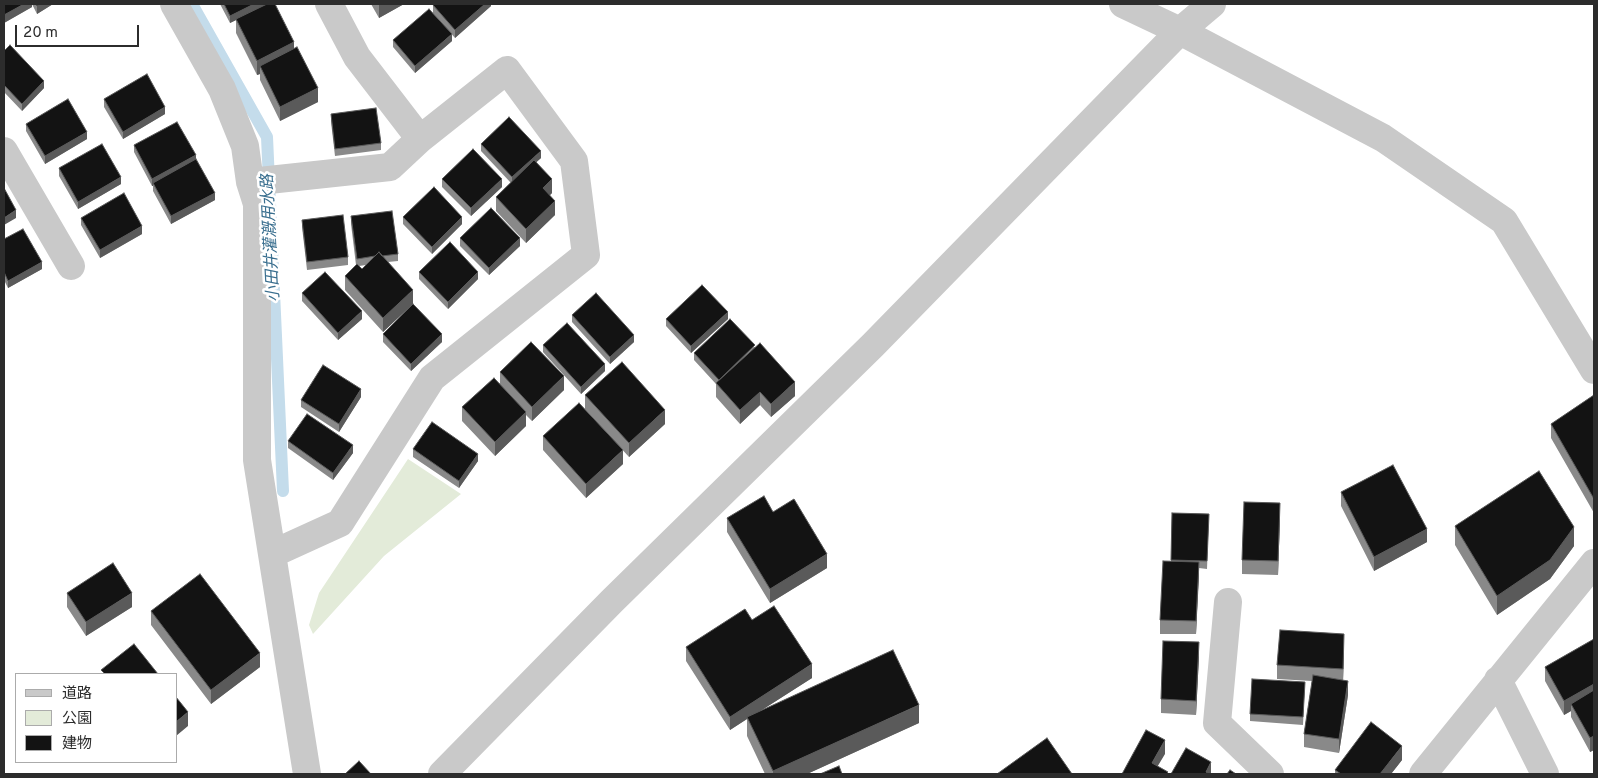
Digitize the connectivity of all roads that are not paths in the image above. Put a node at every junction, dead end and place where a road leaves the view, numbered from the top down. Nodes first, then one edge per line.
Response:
1 (174, 4) edge
2 (329, 4) edge
3 (1123, 4) edge
4 (1212, 4) edge
5 (1180, 31) junction
6 (420, 139) junction
7 (4, 151) edge
8 (250, 182) junction
9 (71, 266) dead end
10 (1594, 370) edge
11 (272, 554) junction
12 (1594, 563) edge
13 (1228, 602) dead end
14 (1498, 680) junction
15 (307, 774) edge
16 (442, 774) edge
17 (1270, 774) edge
18 (1422, 774) edge
19 (1545, 774) edge

1 - 8 street
2 - 6 street
3 - 5 street
4 - 5 street
5 - 10 street
5 - 16 street
6 - 8 street
6 - 11 street
7 - 9 street
8 - 11 street
11 - 15 street
12 - 14 street
13 - 17 street
14 - 18 street
14 - 19 street

